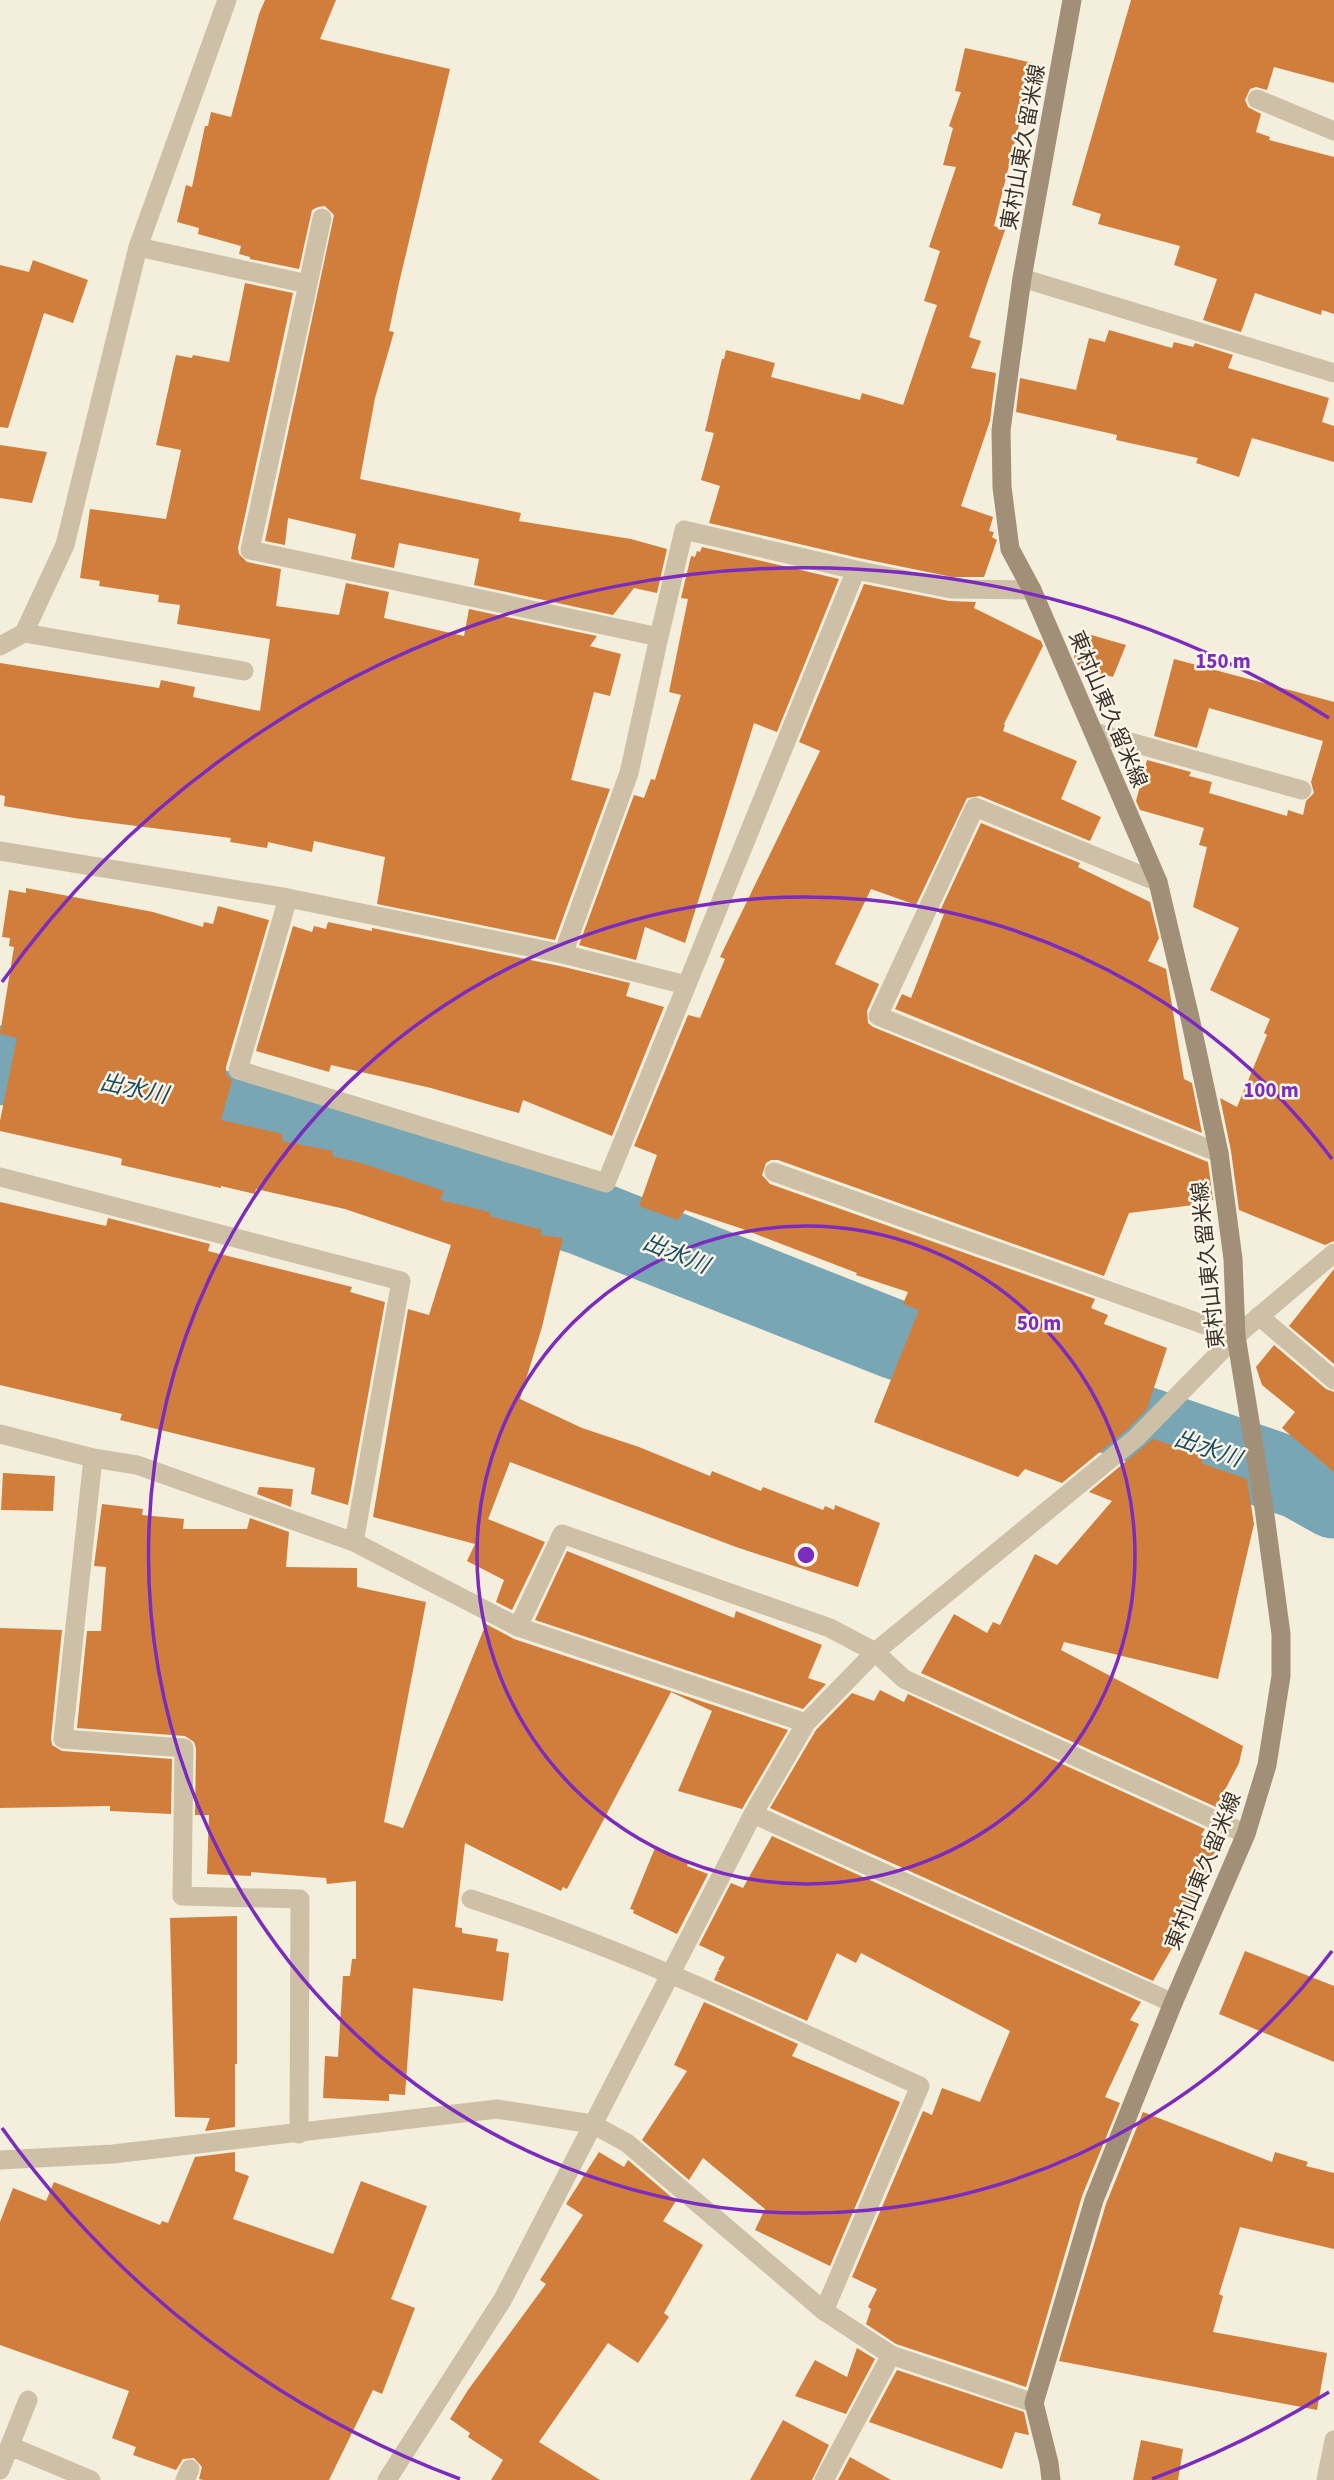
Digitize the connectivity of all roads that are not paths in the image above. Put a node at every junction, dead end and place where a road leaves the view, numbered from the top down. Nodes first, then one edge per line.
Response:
1 (228, 0) edge
2 (1072, 0) edge
3 (1257, 99) dead end
4 (1334, 131) edge
5 (322, 218) dead end
6 (138, 247) junction
7 (1022, 278) junction
8 (308, 284) junction
9 (1334, 373) edge
10 (856, 570) junction
11 (1032, 590) junction
12 (24, 633) junction
13 (659, 636) junction
14 (0, 646) edge
15 (244, 671) dead end
16 (1094, 732) junction
17 (1302, 790) dead end
18 (0, 851) edge
19 (1158, 882) junction
20 (288, 898) junction
21 (563, 954) junction
22 (686, 985) junction
23 (1219, 1153) junction
24 (775, 1172) dead end
25 (0, 1177) edge
26 (1334, 1253) edge
27 (1259, 1317) junction
28 (1236, 1336) junction
29 (1334, 1380) edge
30 (0, 1434) edge
31 (93, 1458) junction
32 (354, 1542) junction
33 (518, 1627) junction
34 (875, 1652) junction
35 (806, 1723) junction
36 (753, 1814) junction
37 (1246, 1834) junction
38 (471, 1899) dead end
39 (671, 1973) junction
40 (1173, 2003) junction
41 (592, 2124) junction
42 (299, 2134) junction
43 (0, 2160) edge
44 (824, 2311) junction
45 (891, 2355) junction
46 (28, 2400) dead end
47 (1034, 2403) junction
48 (1334, 2440) edge
49 (10, 2446) junction
50 (0, 2470) edge
51 (91, 2480) edge
52 (387, 2480) edge
53 (824, 2480) edge
54 (1051, 2480) edge
55 (1326, 2480) edge

1 - 6 street
2 - 7 main road, 東村山東久留米線
3 - 4 street
5 - 8 street
6 - 8 street
6 - 12 street
7 - 9 street
7 - 11 main road, 東村山東久留米線
8 - 13 street
10 - 11 street
10 - 13 street
10 - 22 street
11 - 16 main road, 東村山東久留米線
12 - 14 street
12 - 15 street
13 - 21 street
16 - 17 street
16 - 19 main road, 東村山東久留米線
18 - 20 street
19 - 23 main road, 東村山東久留米線
19 - 23 street
20 - 21 street
20 - 22 street
21 - 22 street
23 - 28 main road, 東村山東久留米線
24 - 28 street
25 - 32 street
26 - 27 street
27 - 28 street
27 - 29 street
28 - 34 street
28 - 37 main road, 東村山東久留米線
30 - 31 street
31 - 32 street
31 - 42 street
32 - 33 street
33 - 34 street
33 - 35 street
34 - 35 street
34 - 37 street
35 - 36 street
36 - 39 street
36 - 40 street
37 - 40 main road, 東村山東久留米線
38 - 39 street
39 - 41 street
39 - 44 street
40 - 47 main road, 東村山東久留米線
41 - 42 street
41 - 44 street
41 - 52 street
42 - 43 street
44 - 45 street
45 - 47 street
45 - 53 street
46 - 49 street
47 - 54 main road
48 - 55 street
49 - 50 street
49 - 51 street

